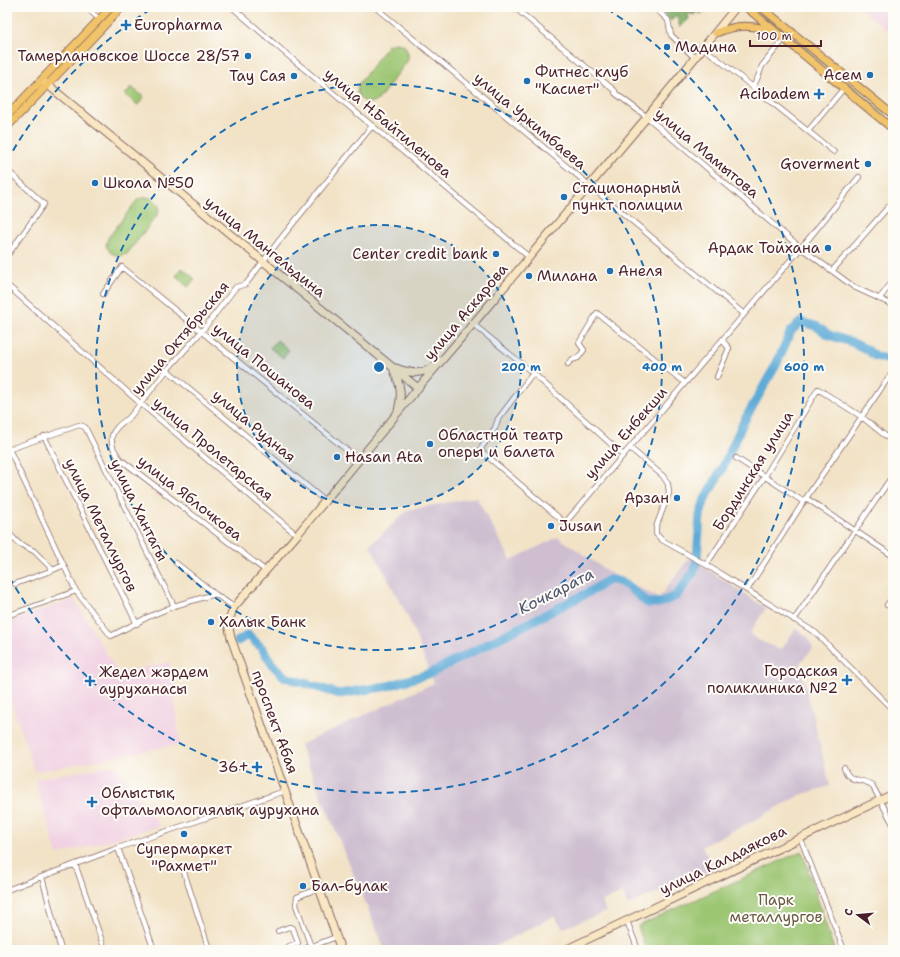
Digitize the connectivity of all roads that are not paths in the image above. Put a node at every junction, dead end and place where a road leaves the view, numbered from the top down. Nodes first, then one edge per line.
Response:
1 (86, 7) edge
2 (111, 7) edge
3 (122, 7) edge
4 (232, 7) edge
5 (375, 7) edge
6 (514, 7) edge
7 (654, 7) edge
8 (736, 7) edge
9 (746, 7) edge
10 (761, 7) edge
11 (99, 19) junction
12 (775, 31) junction
13 (716, 33) junction
14 (784, 39) junction
15 (704, 48) junction
16 (695, 58) junction
17 (41, 80) junction
18 (48, 85) junction
19 (753, 87) junction
20 (844, 88) junction
21 (893, 115) edge
22 (7, 116) edge
23 (646, 117) junction
24 (892, 125) edge
25 (372, 126) junction
26 (7, 127) edge
27 (808, 131) junction
28 (834, 152) dead end
29 (7, 170) edge
30 (859, 177) dead end
31 (589, 185) junction
32 (893, 207) edge
33 (801, 248) junction
34 (7, 256) edge
35 (530, 257) junction
36 (263, 262) junction
37 (832, 271) junction
38 (893, 281) edge
39 (7, 285) edge
40 (103, 294) dead end
41 (879, 299) junction
42 (893, 306) edge
43 (744, 314) junction
44 (473, 324) junction
45 (202, 331) junction
46 (722, 340) junction
47 (439, 364) junction
48 (568, 364) dead end
49 (392, 366) junction
50 (167, 370) junction
51 (893, 371) edge
52 (533, 373) junction
53 (717, 377) dead end
54 (685, 383) junction
55 (418, 388) junction
56 (140, 403) junction
57 (396, 415) junction
58 (862, 417) junction
59 (44, 436) junction
60 (112, 436) joint
61 (893, 442) edge
62 (630, 448) junction
63 (8, 449) edge
64 (623, 455) junction
65 (736, 458) dead end
66 (359, 460) junction
67 (893, 475) edge
68 (765, 476) junction
69 (805, 500) junction
70 (325, 501) junction
71 (7, 531) edge
72 (854, 531) junction
73 (297, 534) junction
74 (893, 556) edge
75 (176, 562) dead end
76 (64, 565) junction
77 (706, 565) junction
78 (53, 570) junction
79 (266, 571) junction
80 (16, 584) dead end
81 (747, 590) junction
82 (76, 591) junction
83 (214, 594) junction
84 (893, 597) edge
85 (887, 605) dead end
86 (174, 606) junction
87 (234, 607) junction
88 (7, 616) edge
89 (794, 620) junction
90 (137, 624) junction
91 (231, 638) joint
92 (893, 710) edge
93 (844, 768) dead end
94 (286, 791) junction
95 (893, 794) edge
96 (881, 800) junction
97 (893, 824) edge
98 (800, 838) junction
99 (118, 848) junction
100 (76, 864) junction
101 (182, 866) dead end
102 (42, 877) junction
103 (319, 888) junction
104 (7, 890) edge
105 (627, 921) junction
106 (278, 931) dead end
107 (336, 937) junction
108 (298, 943) junction
109 (311, 946) junction
110 (61, 950) edge
111 (105, 950) edge
112 (154, 950) edge
113 (211, 950) edge
114 (287, 950) edge
115 (301, 950) edge
116 (341, 950) edge
117 (565, 950) edge
118 (638, 950) edge
119 (844, 950) edge

1 - 11 street
2 - 11 main road
3 - 18 main road
4 - 25 street, улица Н.Байтиленова
5 - 31 street, улица Уркимбаева
6 - 23 street, улица Мамытова
7 - 16 street
8 - 13 main road, улица Аскарова
9 - 12 main road
10 - 21 main road
11 - 17 main road
12 - 13 main road
12 - 14 main road
13 - 15 main road, улица Аскарова
14 - 19 street
14 - 20 main road
15 - 16 main road, улица Аскарова
15 - 19 street
16 - 23 main road, улица Аскарова
17 - 18 main road, улица Мангельдина
17 - 22 main road
18 - 26 main road
18 - 36 main road, улица Мангельдина
19 - 27 street
20 - 24 main road
20 - 27 street
23 - 31 main road, улица Аскарова
23 - 33 street, улица Мамытова
25 - 35 street, улица Н.Байтиленова
25 - 36 street, улица Октябрьская
27 - 28 street
29 - 34 street
30 - 33 street, улица Енбекши
31 - 35 main road, улица Аскарова
31 - 43 street, улица Уркимбаева
32 - 37 street
33 - 37 street, улица Мамытова
33 - 43 street, улица Енбекши
35 - 44 main road, улица Аскарова
36 - 45 street, улица Октябрьская
36 - 49 main road, улица Мангельдина
37 - 41 street, улица Мамытова
38 - 41 street
39 - 56 street, улица Пролетарская
40 - 45 street, улица Пошанова
41 - 42 street, улица Мамытова
43 - 46 street, улица Енбекши
44 - 47 main road, улица Аскарова
44 - 52 street
45 - 50 street, улица Октябрьская
45 - 66 street, улица Пошанова
46 - 53 street
46 - 54 street, улица Енбекши
47 - 49 main road
47 - 55 main road, улица Аскарова
48 - 54 street
49 - 55 main road, улица Мангельдина
49 - 57 main road
50 - 56 street, улица Октябрьская
50 - 70 street, улица Рудная
51 - 58 street
52 - 64 street
52 - 64 street, улица Енбекши
54 - 62 street, улица Енбекши
55 - 57 main road, улица Аскарова
56 - 60 street, улица Октябрьская
56 - 73 street, улица Пролетарская
57 - 66 main road, улица Аскарова
58 - 61 street
58 - 68 street, Бординская улица
58 - 69 street
59 - 63 street
59 - 86 street, улица Хантагы
59 - 90 street, улица Металлургов
60 - 79 street, улица Яблочкова
62 - 64 street, улица Енбекши
62 - 77 street
63 - 76 street
65 - 68 street
66 - 70 main road, улица Аскарова
67 - 72 street
68 - 69 street
68 - 77 street, Бординская улица
69 - 72 street
69 - 81 street
70 - 73 main road, улица Аскарова
71 - 78 street
72 - 74 street
72 - 89 street
73 - 79 main road, улица Аскарова
75 - 83 street
76 - 78 street
76 - 82 street
77 - 81 street
78 - 80 street
79 - 87 main road, улица Аскарова
81 - 89 street
82 - 88 street
82 - 90 street
83 - 86 street
83 - 87 street
84 - 85 street
86 - 90 street
87 - 91 main road, улица Аскарова
89 - 92 street
91 - 94 main road, проспект Абая
93 - 96 street
94 - 99 street
94 - 103 main road, проспект Абая
95 - 96 main road, улица Калдаякова
96 - 97 street
96 - 98 main road, улица Калдаякова
98 - 105 main road, улица Калдаякова
98 - 119 street
99 - 100 street
99 - 112 street
100 - 102 street
100 - 111 street
101 - 113 street
102 - 104 street
102 - 110 street
103 - 107 main road, проспект Абая
103 - 109 street
105 - 117 main road, улица Калдаякова
105 - 118 street
106 - 108 street
107 - 109 street
107 - 116 main road, проспект Абая
108 - 114 street
108 - 115 street
109 - 115 street

